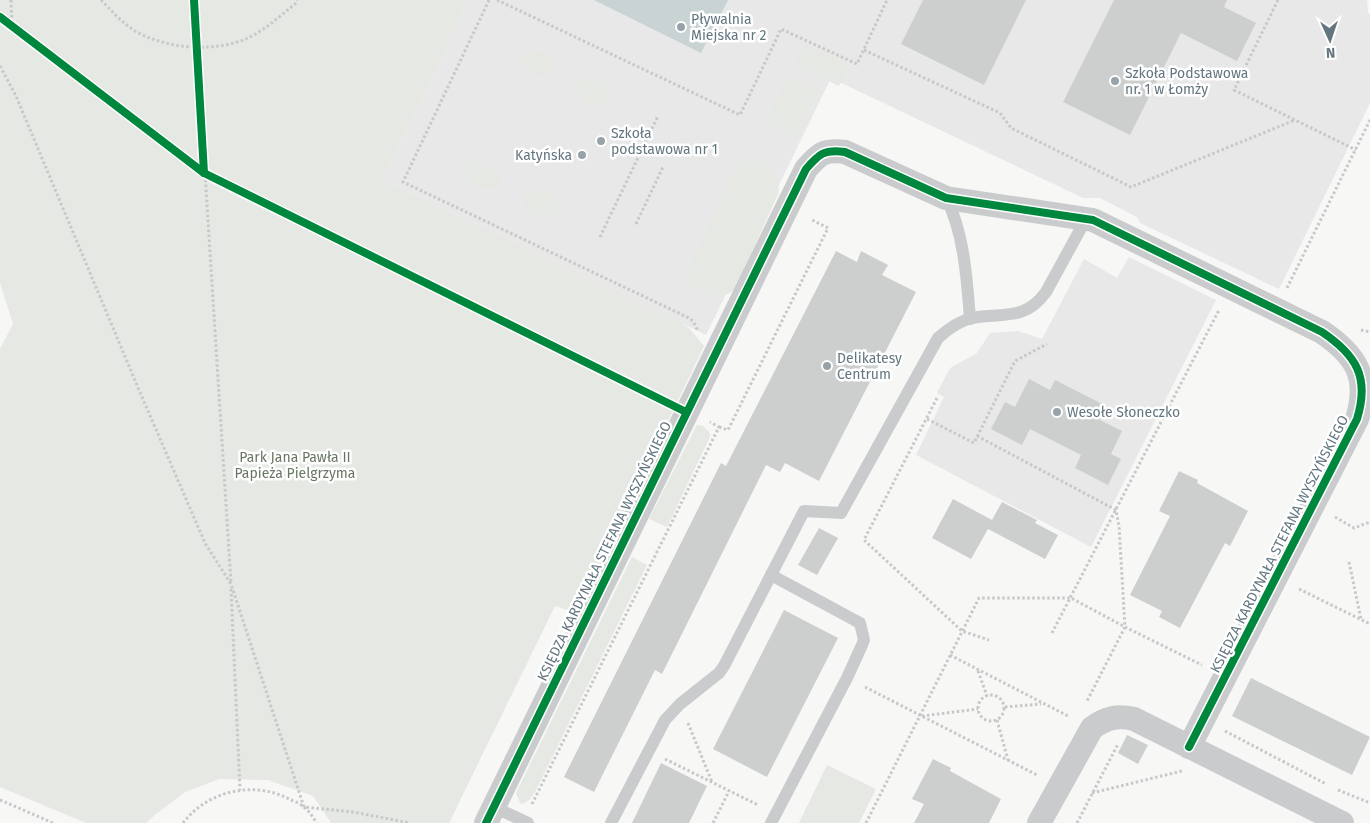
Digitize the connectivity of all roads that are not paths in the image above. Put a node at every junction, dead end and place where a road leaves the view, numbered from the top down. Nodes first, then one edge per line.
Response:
1 (946, 198) junction
2 (1086, 218) junction
3 (970, 318) junction
4 (771, 575) junction
5 (1189, 746) junction
6 (490, 815) edge
7 (774, 818) edge
8 (526, 822) edge
9 (611, 823) edge
10 (1039, 823) edge
11 (1342, 823) edge

1 - 2 street, KSIĘDZA KARDYNAŁA STEFANA WYSZYŃSKIEGO
1 - 3 lane
1 - 6 street, KSIĘDZA KARDYNAŁA STEFANA WYSZYŃSKIEGO
2 - 3 lane
2 - 5 street, KSIĘDZA KARDYNAŁA STEFANA WYSZYŃSKIEGO
3 - 4 lane
4 - 7 lane
4 - 9 lane
5 - 10 street
5 - 11 street
6 - 8 lane

